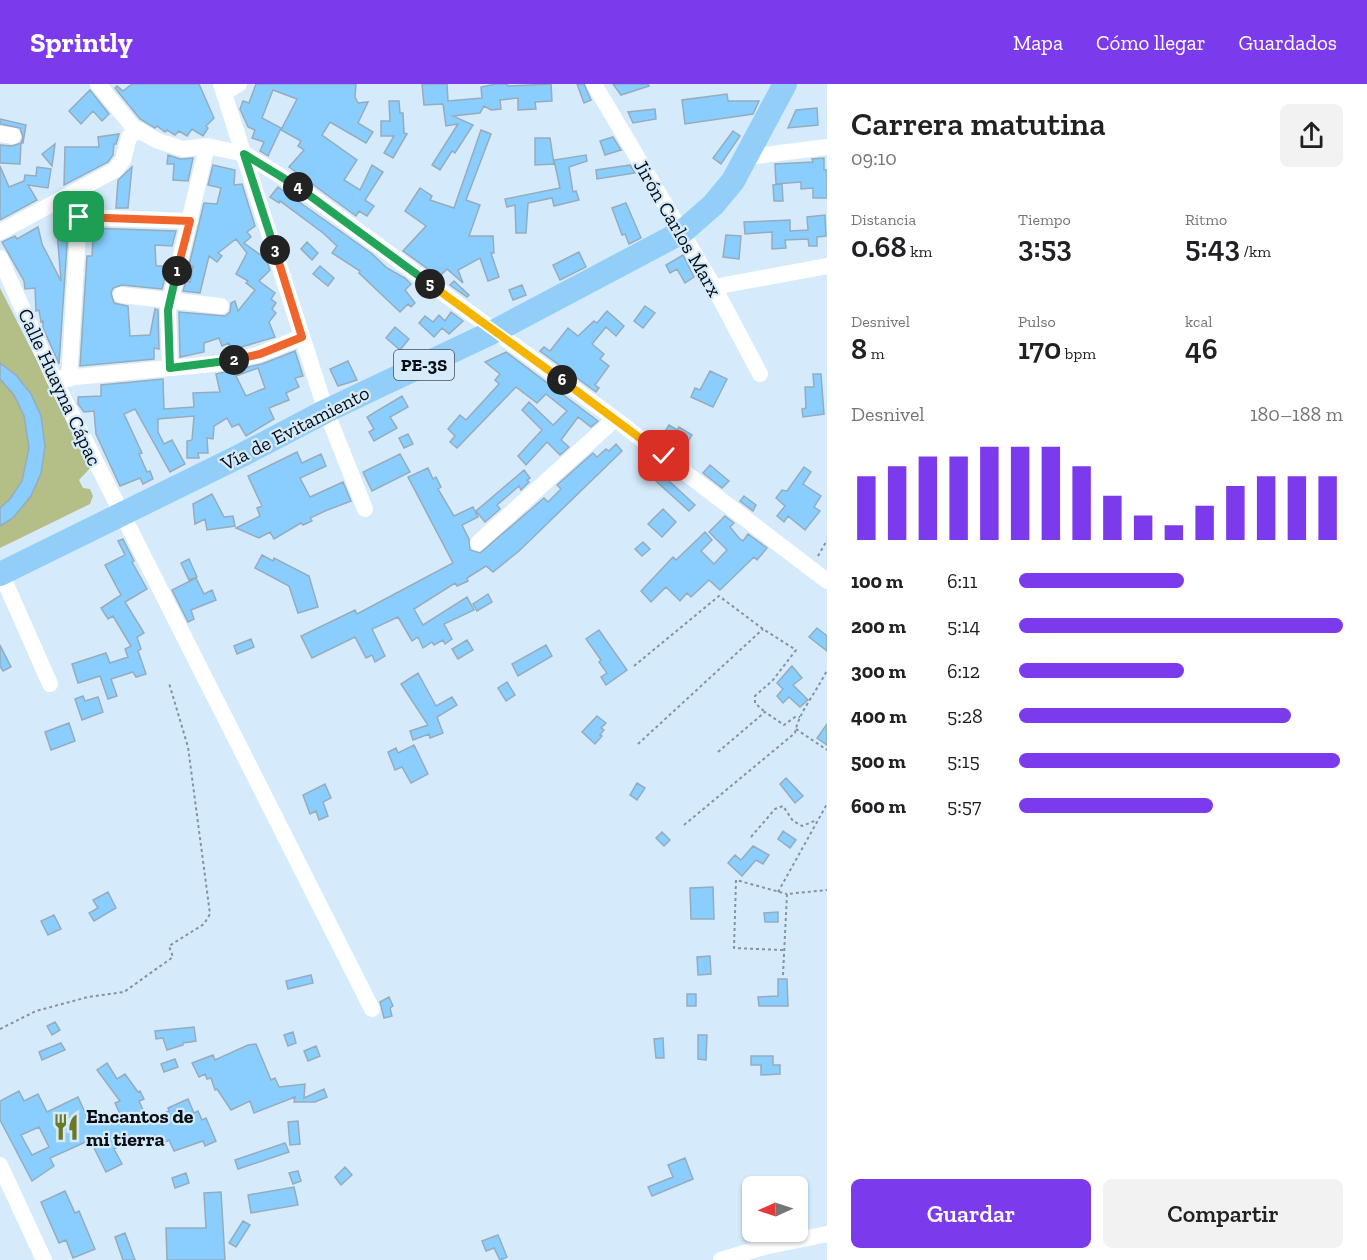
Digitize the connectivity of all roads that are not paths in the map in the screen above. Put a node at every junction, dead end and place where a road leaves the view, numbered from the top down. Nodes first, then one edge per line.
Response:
1 (98, 84) edge
2 (239, 84) edge
3 (594, 84) edge
4 (785, 84) edge
5 (222, 88) edge
6 (139, 130) junction
7 (207, 146) junction
8 (827, 147) edge
9 (244, 154) junction
10 (748, 157) junction
11 (76, 191) junction
12 (79, 217) junction
13 (190, 221) junction
14 (0, 232) edge
15 (682, 232) junction
16 (0, 258) edge
17 (827, 266) edge
18 (714, 287) junction
19 (121, 296) dead end
20 (170, 300) junction
21 (221, 306) dead end
22 (495, 332) junction
23 (302, 337) junction
24 (170, 368) junction
25 (759, 374) dead end
26 (61, 379) junction
27 (326, 411) junction
28 (615, 419) junction
29 (365, 509) dead end
30 (122, 514) junction
31 (478, 543) dead end
32 (1, 573) edge
33 (827, 581) edge
34 (50, 684) dead end
35 (372, 1009) dead end
36 (0, 1166) edge
37 (827, 1234) edge
38 (44, 1260) edge
39 (721, 1260) edge

1 - 6 street
2 - 5 street
3 - 15 street, Jirón Carlos Marx
4 - 10 highway, Vía de Evitamiento / PE-3S
5 - 9 street
6 - 7 street
6 - 11 street
7 - 9 street
7 - 13 street
8 - 10 street
9 - 22 street
9 - 23 street
10 - 15 highway, Vía de Evitamiento / PE-3S
11 - 12 street
11 - 14 street
12 - 13 street
12 - 26 street
13 - 20 street
15 - 18 street, Jirón Carlos Marx
15 - 22 highway, Vía de Evitamiento / PE-3S
16 - 26 street, Calle Huayna Cápac
17 - 18 street
18 - 25 street, Jirón Carlos Marx
19 - 20 street
20 - 21 street
20 - 24 street
22 - 27 highway, Vía de Evitamiento / PE-3S
22 - 28 street
23 - 24 street
23 - 27 street
24 - 26 street
26 - 30 street, Calle Huayna Cápac
27 - 29 street
27 - 30 highway, Vía de Evitamiento / PE-3S
28 - 31 street
28 - 33 street
30 - 32 highway, Vía de Evitamiento / PE-3S
30 - 35 street, Calle Huayna Cápac
32 - 34 street
36 - 38 street
37 - 39 street

